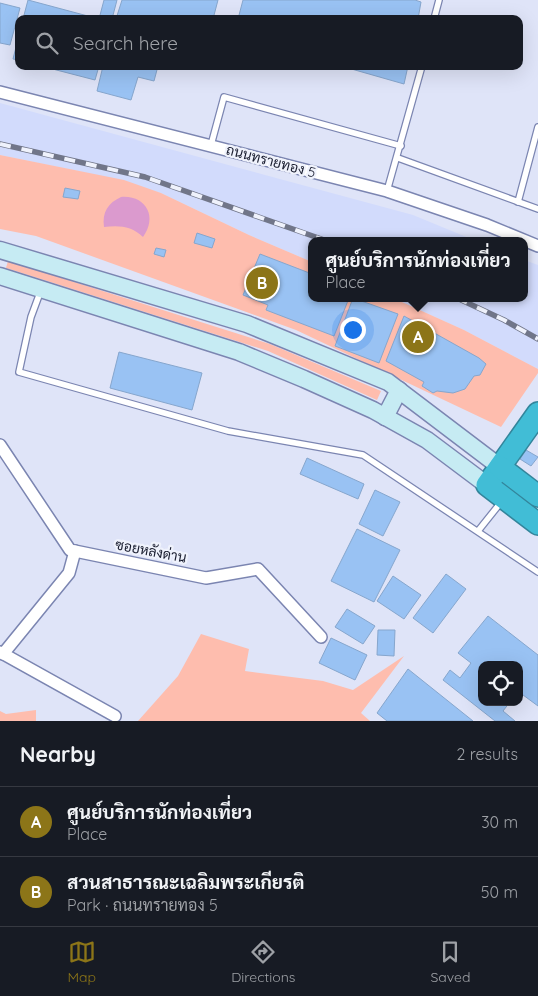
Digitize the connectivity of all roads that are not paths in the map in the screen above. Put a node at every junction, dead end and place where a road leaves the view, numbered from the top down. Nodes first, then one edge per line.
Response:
1 (439, 0) edge
2 (435, 15) edge
3 (421, 70) edge
4 (0, 92) edge
5 (538, 127) edge
6 (211, 145) junction
7 (401, 146) junction
8 (398, 158) junction
9 (387, 191) junction
10 (518, 202) junction
11 (538, 209) edge
12 (516, 237) edge
13 (0, 250) edge
14 (0, 276) edge
15 (41, 288) junction
16 (399, 390) junction
17 (538, 413) edge
18 (385, 417) junction
19 (0, 445) edge
20 (500, 467) junction
21 (488, 484) junction
22 (506, 495) junction
23 (538, 496) edge
24 (538, 524) edge
25 (478, 531) junction
26 (74, 551) junction
27 (538, 572) edge
28 (321, 637) dead end
29 (1, 653) edge
30 (115, 716) dead end

1 - 2 lane
3 - 7 lane
4 - 6 street, ถนนทรายทอง 5
5 - 10 lane
6 - 7 lane
6 - 9 street, ถนนทรายทอง 5
7 - 8 lane
8 - 9 lane
8 - 10 lane
9 - 12 street, ถนนทรายทอง 5
10 - 11 lane
13 - 16 main road
14 - 15 main road
15 - 18 main road
15 - 25 lane
16 - 18 main road
16 - 20 main road
17 - 20 highway
18 - 21 main road
19 - 26 street
20 - 21 highway
20 - 23 highway
21 - 22 highway
22 - 24 highway
22 - 25 lane
25 - 27 lane
26 - 28 street, ซอยหลังด่าน
26 - 29 street
29 - 30 street

